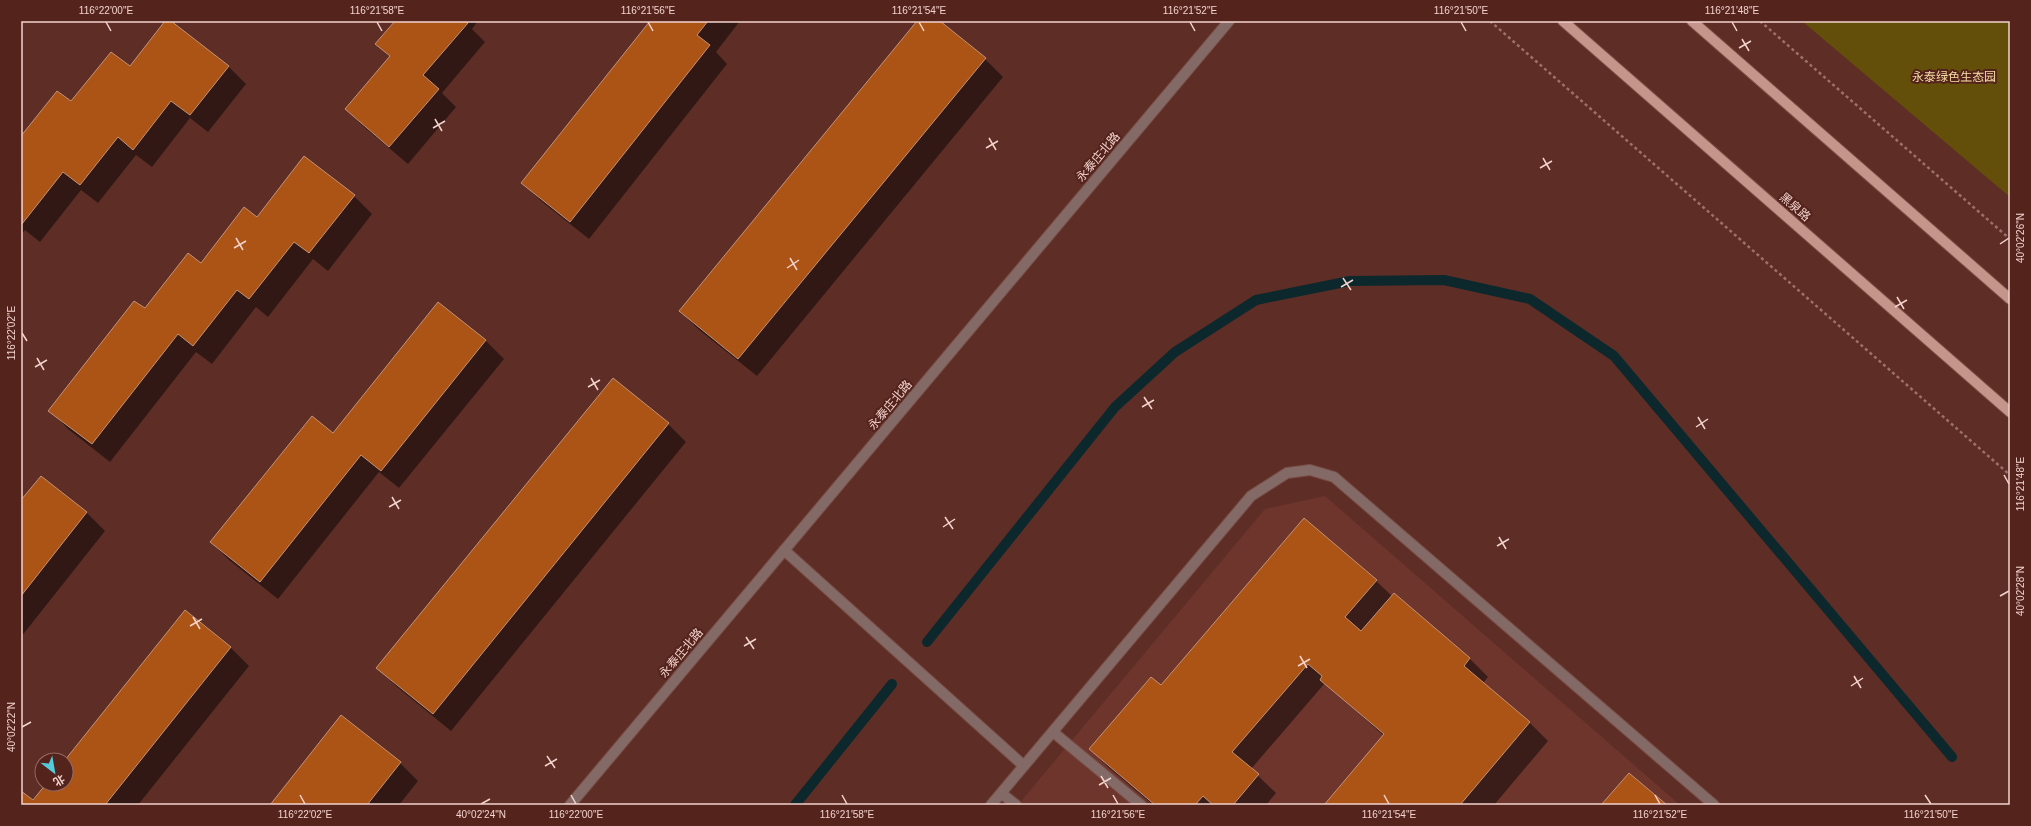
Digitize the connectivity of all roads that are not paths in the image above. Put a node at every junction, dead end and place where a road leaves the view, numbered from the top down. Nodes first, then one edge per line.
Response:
1 (1229, 21) edge
2 (1562, 21) edge
3 (1692, 21) edge
4 (2010, 299) edge
5 (2010, 412) edge
6 (784, 550) junction
7 (1053, 732) junction
8 (1024, 766) junction
9 (1001, 793) junction
10 (570, 805) edge
11 (991, 805) edge
12 (1016, 805) edge
13 (1141, 805) edge
14 (1714, 805) edge

1 - 6 street, 永泰庄北路
2 - 5 main road, 黑泉路
3 - 4 main road
6 - 8 street
6 - 10 street, 永泰庄北路
7 - 8 street
7 - 13 street
7 - 14 street
8 - 9 street
9 - 11 street
9 - 12 street

